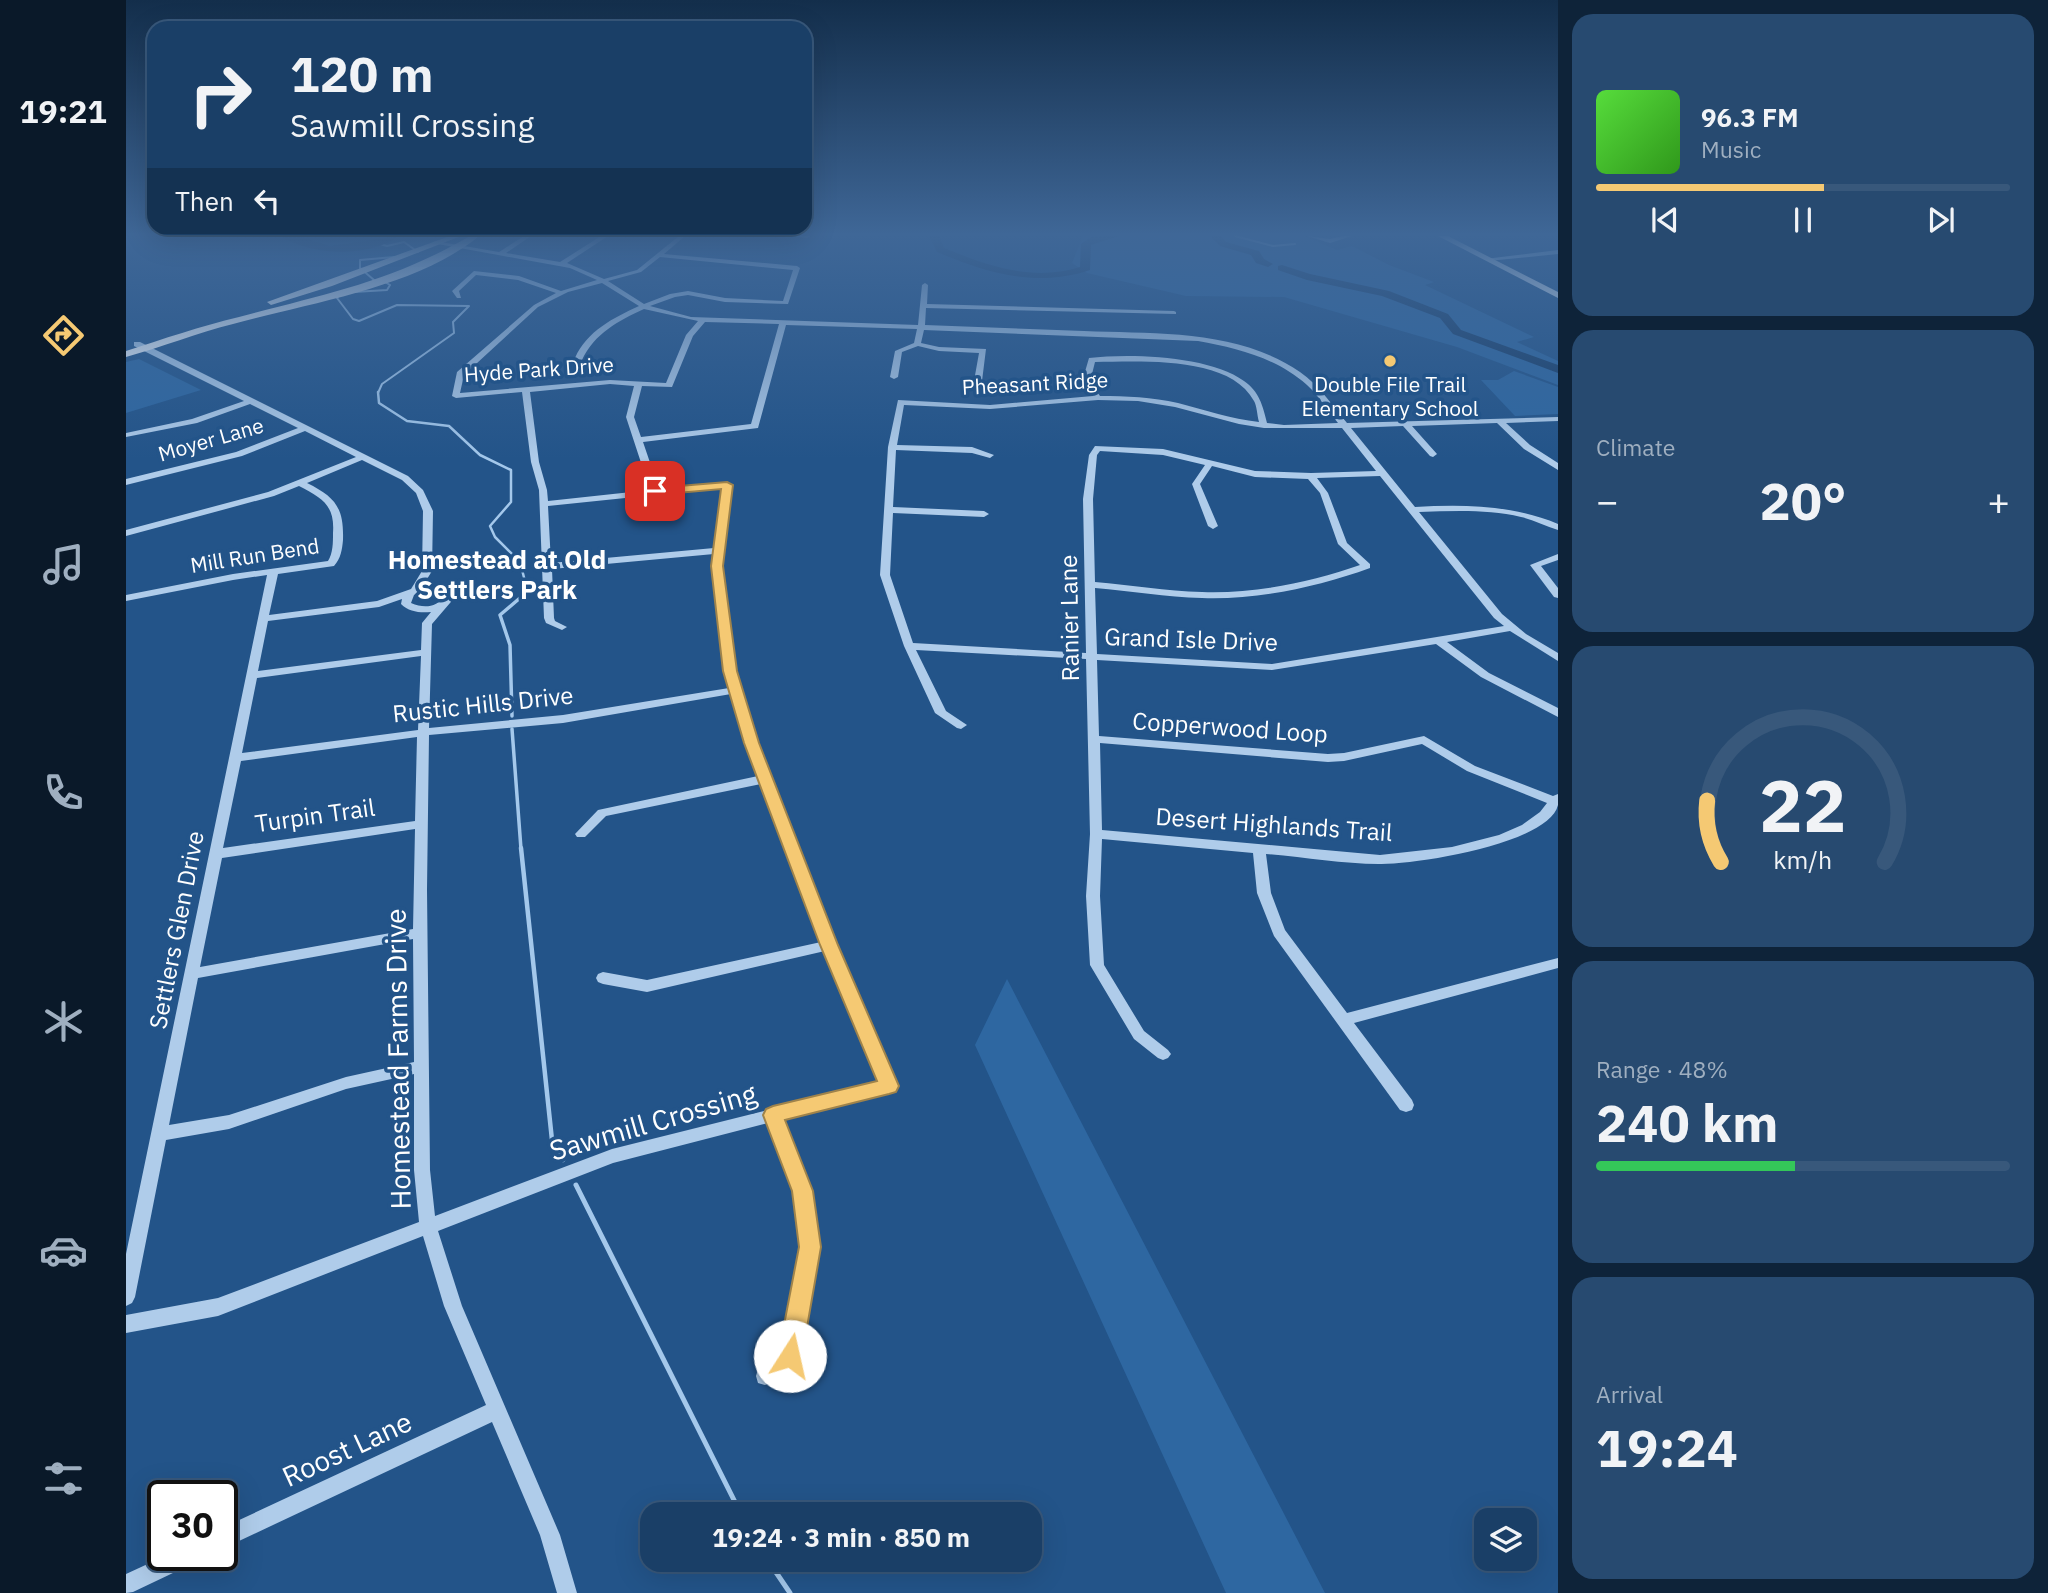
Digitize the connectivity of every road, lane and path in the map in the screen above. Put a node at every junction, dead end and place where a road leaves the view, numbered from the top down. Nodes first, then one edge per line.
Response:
1 (248, 310) edge
2 (281, 310) edge
3 (531, 310) edge
4 (638, 310) edge
5 (660, 310) edge
6 (923, 310) edge
7 (1073, 310) edge
8 (1084, 310) edge
9 (1174, 313) dead end
10 (704, 320) junction
11 (783, 323) junction
12 (921, 328) junction
13 (1076, 333) junction
14 (918, 344) junction
15 (141, 346) junction
16 (126, 347) edge
17 (126, 354) edge
18 (579, 358) dead end
19 (894, 377) dead end
20 (978, 381) dead end
21 (639, 383) junction
22 (526, 389) junction
23 (1098, 398) junction
24 (250, 401) junction
25 (1558, 419) edge
26 (1499, 421) junction
27 (1406, 424) junction
28 (1345, 425) junction
29 (1264, 426) junction
30 (305, 428) junction
31 (126, 435) edge
32 (638, 440) junction
33 (892, 447) junction
34 (1433, 454) dead end
35 (990, 455) dead end
36 (362, 457) junction
37 (1210, 463) junction
38 (1558, 467) edge
39 (1383, 473) junction
40 (1311, 476) junction
41 (126, 482) edge
42 (301, 483) junction
43 (655, 491) junction
44 (544, 505) junction
45 (888, 510) junction
46 (1414, 510) junction
47 (984, 514) dead end
48 (1213, 526) dead end
49 (1558, 527) edge
50 (126, 533) edge
51 (718, 551) junction
52 (1558, 556) edge
53 (547, 566) junction
54 (427, 571) junction
55 (273, 572) junction
56 (1092, 585) junction
57 (442, 586) junction
58 (412, 591) junction
59 (1558, 595) edge
60 (126, 598) edge
61 (379, 604) junction
62 (444, 604) junction
63 (412, 608) junction
64 (263, 619) junction
65 (427, 623) junction
66 (562, 627) dead end
67 (1512, 628) junction
68 (1439, 640) junction
69 (909, 646) junction
70 (427, 652) junction
71 (1091, 657) junction
72 (1558, 658) edge
73 (252, 675) junction
74 (735, 691) junction
75 (1558, 713) edge
76 (961, 725) dead end
77 (424, 731) junction
78 (1094, 738) junction
79 (235, 758) junction
80 (765, 779) junction
81 (1557, 800) edge
82 (422, 824) junction
83 (581, 834) dead end
84 (1097, 834) junction
85 (1259, 850) junction
86 (215, 854) junction
87 (420, 933) junction
88 (829, 945) junction
89 (1558, 963) edge
90 (192, 974) junction
91 (603, 978) dead end
92 (1342, 1020) junction
93 (1163, 1054) dead end
94 (422, 1066) junction
95 (1406, 1105) dead end
96 (773, 1115) junction
97 (158, 1134) junction
98 (428, 1226) junction
99 (126, 1297) edge
100 (126, 1324) edge
101 (765, 1376) dead end
102 (496, 1410) junction
103 (238, 1531) edge
104 (155, 1571) edge
105 (126, 1585) edge
106 (566, 1593) edge

1 - 15 main road
2 - 15 main road
3 - 22 street, Hyde Park Drive
4 - 18 street
5 - 10 street
6 - 12 street
7 - 13 street
8 - 9 street
10 - 11 street
10 - 21 street, Hyde Park Drive
11 - 12 street
11 - 32 street
12 - 13 street
12 - 14 street
13 - 28 street
14 - 19 street
14 - 20 street
15 - 16 main road
15 - 17 main road
15 - 24 street
21 - 22 street, Hyde Park Drive
21 - 32 street
22 - 44 street
23 - 29 street, Pheasant Ridge
23 - 29 street
23 - 33 street, Pheasant Ridge
24 - 30 street
24 - 31 street
25 - 26 street, Pheasant Ridge
26 - 27 street, Pheasant Ridge
26 - 38 street
27 - 28 street, Pheasant Ridge
27 - 34 street
28 - 29 street, Pheasant Ridge
28 - 39 street
30 - 36 street
30 - 41 street, Moyer Lane
32 - 43 street
33 - 35 street
33 - 45 street, Pheasant Ridge
36 - 42 street
36 - 54 street
37 - 40 street, Ranier Lane
37 - 48 street
37 - 56 street, Ranier Lane
39 - 40 street, Ranier Lane
39 - 46 street
40 - 56 street
42 - 50 street
42 - 55 street, Mill Run Bend
43 - 44 street
43 - 51 street, Sawmill Crossing
44 - 53 street
45 - 47 street
45 - 69 street, Pheasant Ridge
46 - 49 street
46 - 67 street
51 - 53 street
51 - 74 street, Sawmill Crossing
52 - 59 street
53 - 66 street
54 - 57 street
54 - 58 street
55 - 60 street, Mill Run Bend
55 - 64 street, Settlers Glen Drive
56 - 71 street, Ranier Lane
57 - 58 street
57 - 62 street
58 - 61 street
58 - 63 street
61 - 63 street
61 - 64 street
62 - 63 street
62 - 65 street
63 - 65 street
64 - 73 street, Settlers Glen Drive
65 - 70 street, Homestead Farms Drive
67 - 68 street, Grand Isle Drive
67 - 72 street
68 - 71 street, Grand Isle Drive
68 - 75 street
69 - 71 street, Grand Isle Drive
69 - 76 street, Pheasant Ridge
70 - 73 street
70 - 77 street, Homestead Farms Drive
71 - 78 street, Ranier Lane
73 - 79 street, Settlers Glen Drive
74 - 77 street, Rustic Hills Drive
74 - 80 street, Sawmill Crossing
77 - 79 street, Rustic Hills Drive
77 - 82 street, Homestead Farms Drive
78 - 81 street, Copperwood Loop
78 - 84 street, Ranier Lane
79 - 86 street, Settlers Glen Drive
80 - 83 street
80 - 88 street, Sawmill Crossing
81 - 85 street, Desert Highlands Trail
82 - 86 street, Turpin Trail
82 - 87 street, Homestead Farms Drive
84 - 85 street, Desert Highlands Trail
84 - 93 street, Ranier Lane
85 - 92 street
86 - 90 street, Settlers Glen Drive
87 - 90 street
87 - 94 street, Homestead Farms Drive
88 - 91 street
88 - 96 street, Sawmill Crossing
89 - 92 street
90 - 97 street, Settlers Glen Drive
92 - 95 street
94 - 97 street
94 - 98 street, Homestead Farms Drive
96 - 98 street, Sawmill Crossing
96 - 101 street
97 - 99 street, Settlers Glen Drive
98 - 100 street, Sawmill Crossing
98 - 102 street, Homestead Farms Drive
102 - 103 street, Roost Lane
102 - 106 street, Homestead Farms Drive
104 - 105 street

